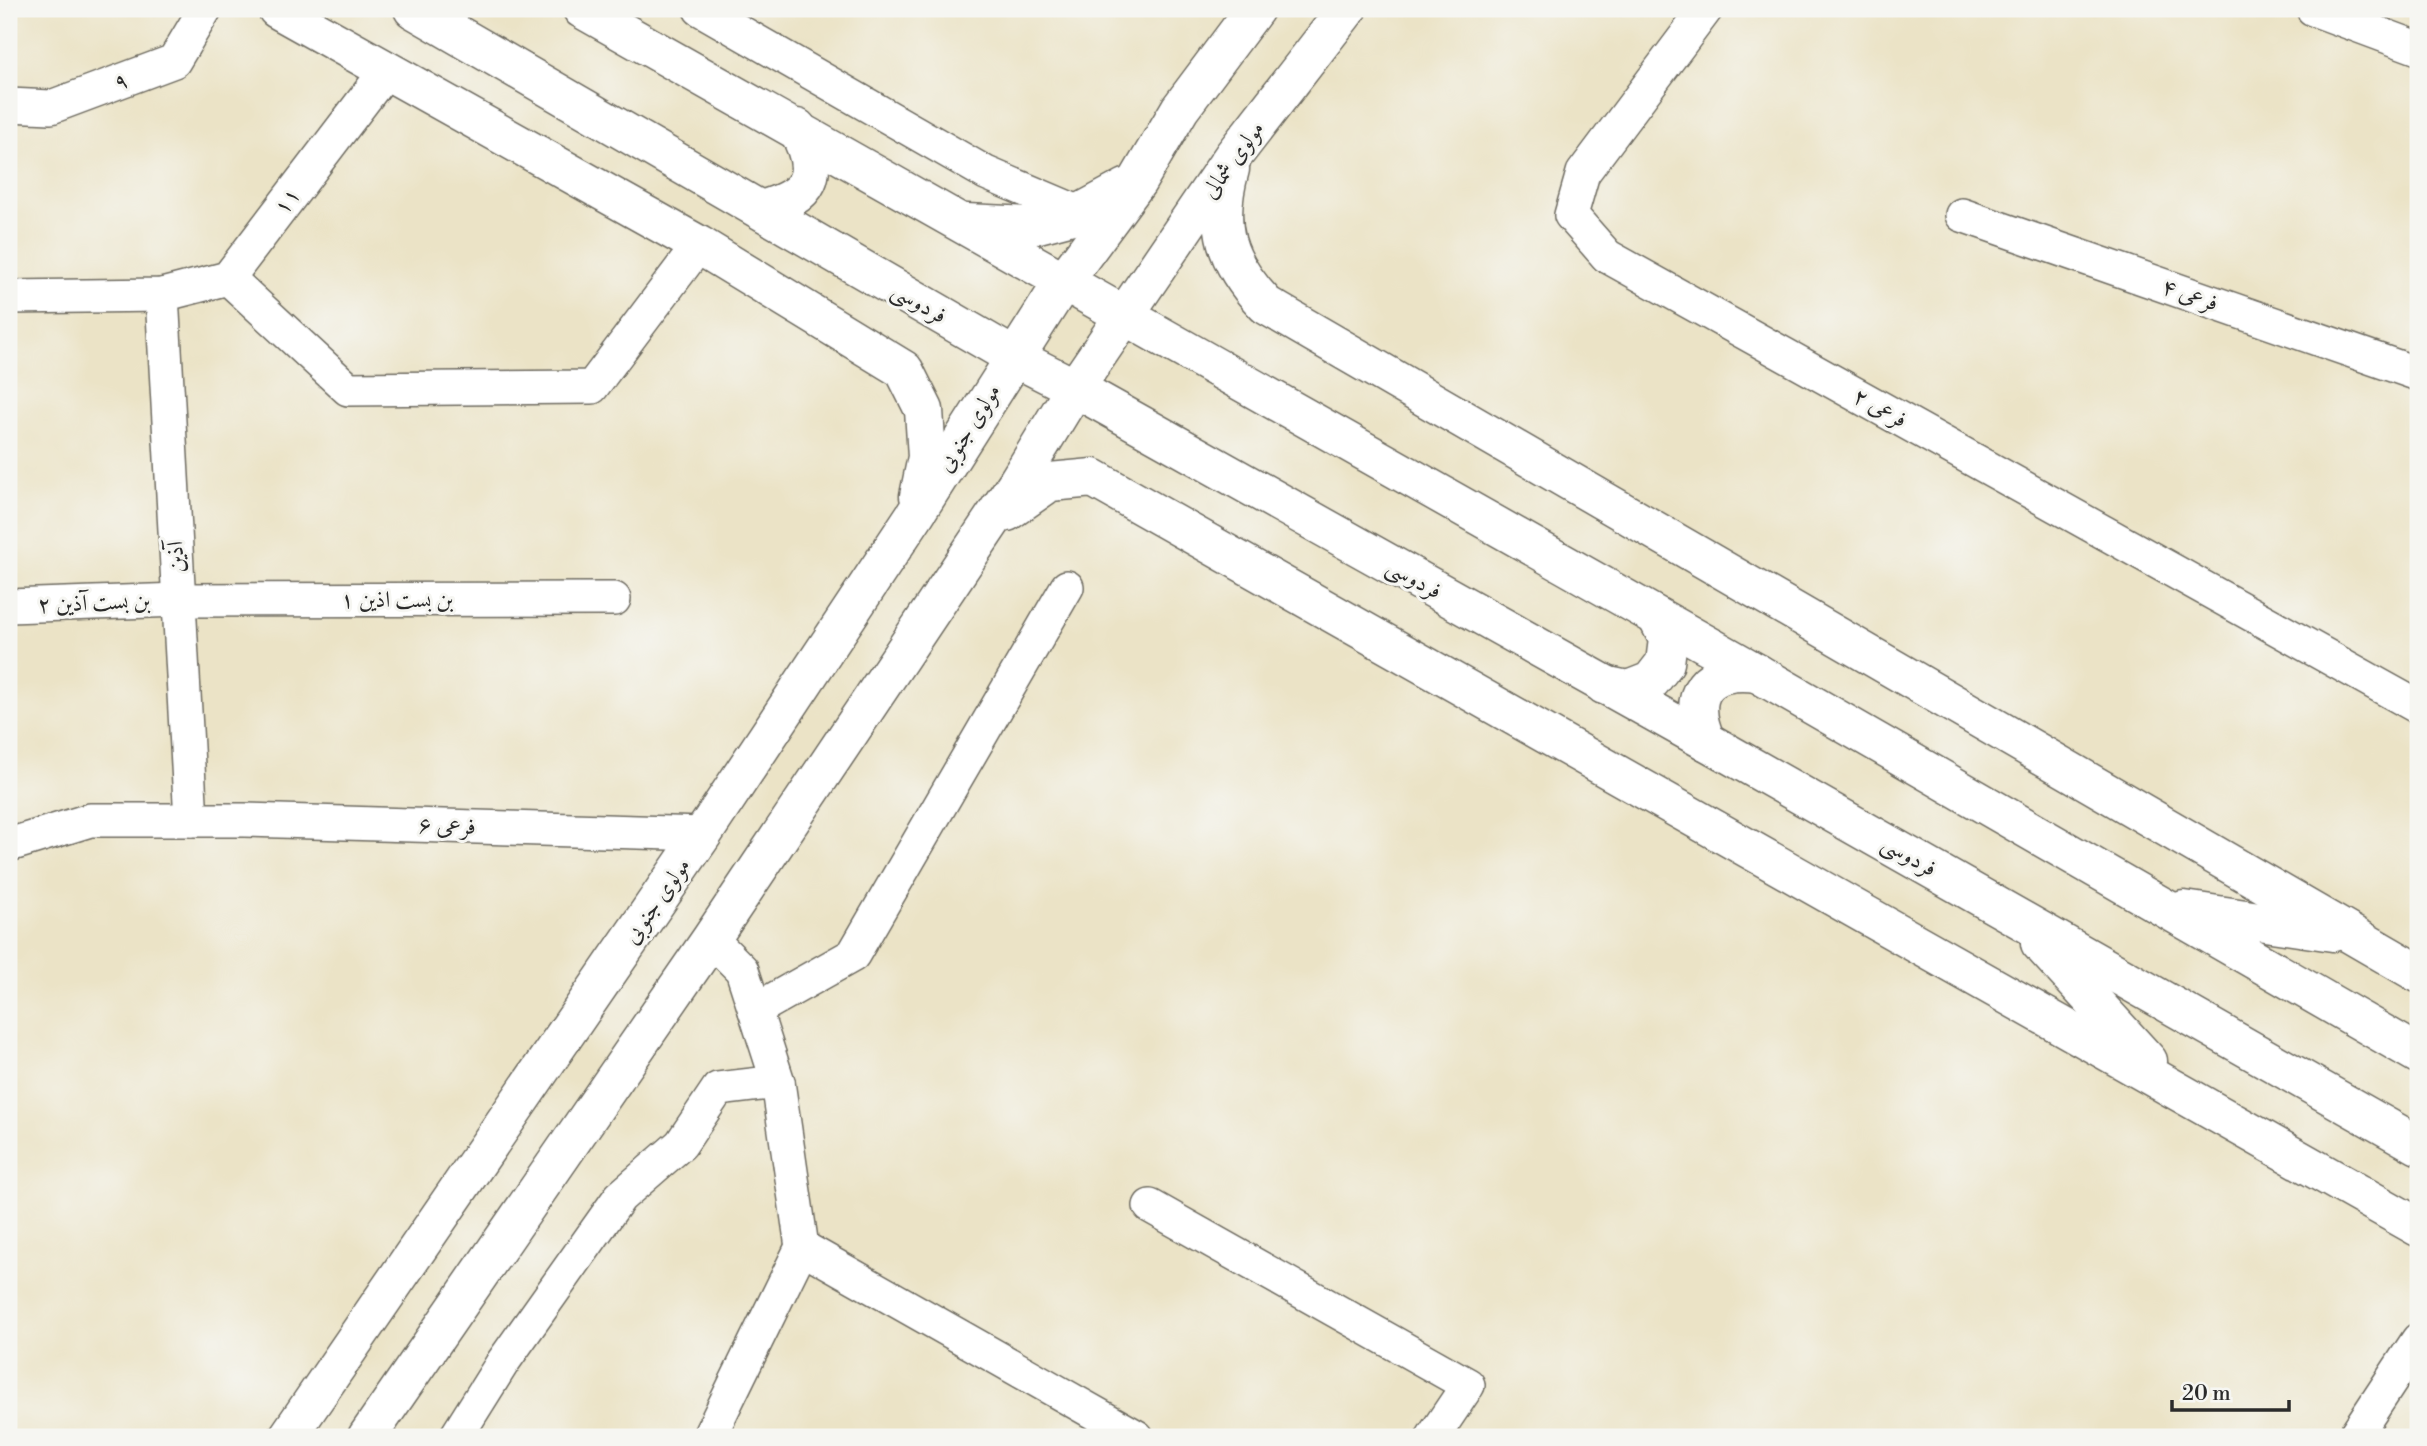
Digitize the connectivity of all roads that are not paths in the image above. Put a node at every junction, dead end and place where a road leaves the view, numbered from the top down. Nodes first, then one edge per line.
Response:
1 (205, 9) edge
2 (277, 9) edge
3 (413, 9) edge
4 (582, 9) edge
5 (700, 9) edge
6 (1255, 9) edge
7 (1348, 9) edge
8 (1706, 9) edge
9 (2313, 9) edge
10 (2378, 20) edge
11 (2418, 48) edge
12 (386, 71) junction
13 (9, 104) edge
14 (797, 128) junction
15 (1233, 156) junction
16 (1137, 182) junction
17 (761, 210) junction
18 (1080, 213) junction
19 (1962, 215) dead end
20 (962, 223) junction
21 (699, 245) junction
22 (228, 278) junction
23 (1063, 282) junction
24 (162, 295) junction
25 (9, 297) edge
26 (1125, 316) junction
27 (1014, 357) junction
28 (2418, 374) edge
29 (1075, 388) junction
30 (914, 516) junction
31 (990, 523) junction
32 (1067, 587) dead end
33 (614, 599) dead end
34 (179, 600) junction
35 (9, 606) edge
36 (1657, 617) junction
37 (1757, 673) junction
38 (1604, 685) junction
39 (2418, 707) edge
40 (1706, 741) junction
41 (191, 820) junction
42 (703, 834) junction
43 (9, 845) edge
44 (2162, 907) junction
45 (2018, 918) junction
46 (2352, 935) junction
47 (711, 939) junction
48 (2418, 973) edge
49 (755, 1010) junction
50 (2418, 1055) edge
51 (778, 1082) junction
52 (2170, 1086) junction
53 (2418, 1145) edge
54 (1150, 1206) dead end
55 (2418, 1227) edge
56 (802, 1247) junction
57 (2418, 1340) edge
58 (288, 1437) edge
59 (367, 1437) edge
60 (456, 1437) edge
61 (709, 1437) edge
62 (1137, 1437) edge
63 (1433, 1437) edge
64 (2354, 1437) edge

1 - 13 street, ۹
2 - 12 street
3 - 17 street, فردوسی
4 - 14 street
5 - 18 street
6 - 16 street
7 - 15 street, مولوی شمالی
8 - 39 street, فرعی ۲
9 - 10 street
10 - 11 street
12 - 21 street
12 - 22 street, ۱۱
14 - 17 street
14 - 20 street
15 - 26 street, مولوی شمالی
15 - 46 street
16 - 18 street
16 - 23 street
17 - 27 street, فردوسی
18 - 20 street
19 - 28 street, فرعی ۴
20 - 23 street
21 - 22 street
21 - 30 street
22 - 24 street
23 - 26 street
23 - 27 street, مولوی جنوبی
24 - 25 street
24 - 34 street, آذین
26 - 29 street, مولوی شمالی
26 - 36 street
27 - 29 street, فردوسی
27 - 30 street, مولوی جنوبی
29 - 31 street
29 - 38 street, فردوسی
30 - 42 street, مولوی جنوبی
31 - 47 street
31 - 52 street
32 - 49 street
33 - 34 street, بن بست اذین ۱
34 - 35 street, بن بست آذین ۲
34 - 41 street, آذین
36 - 37 street
36 - 38 street
37 - 40 street
37 - 44 street
38 - 40 street, فردوسی
40 - 45 street, فردوسی
41 - 42 street, فرعی ۶
41 - 43 street, فرعی ۶
42 - 58 street, مولوی جنوبی
44 - 46 street
44 - 50 street
45 - 52 street
45 - 53 street, فردوسی
46 - 48 street
47 - 49 street
47 - 59 street
49 - 51 street
51 - 56 street
51 - 60 street
52 - 55 street
54 - 63 street
56 - 61 street
56 - 62 street
57 - 64 street

